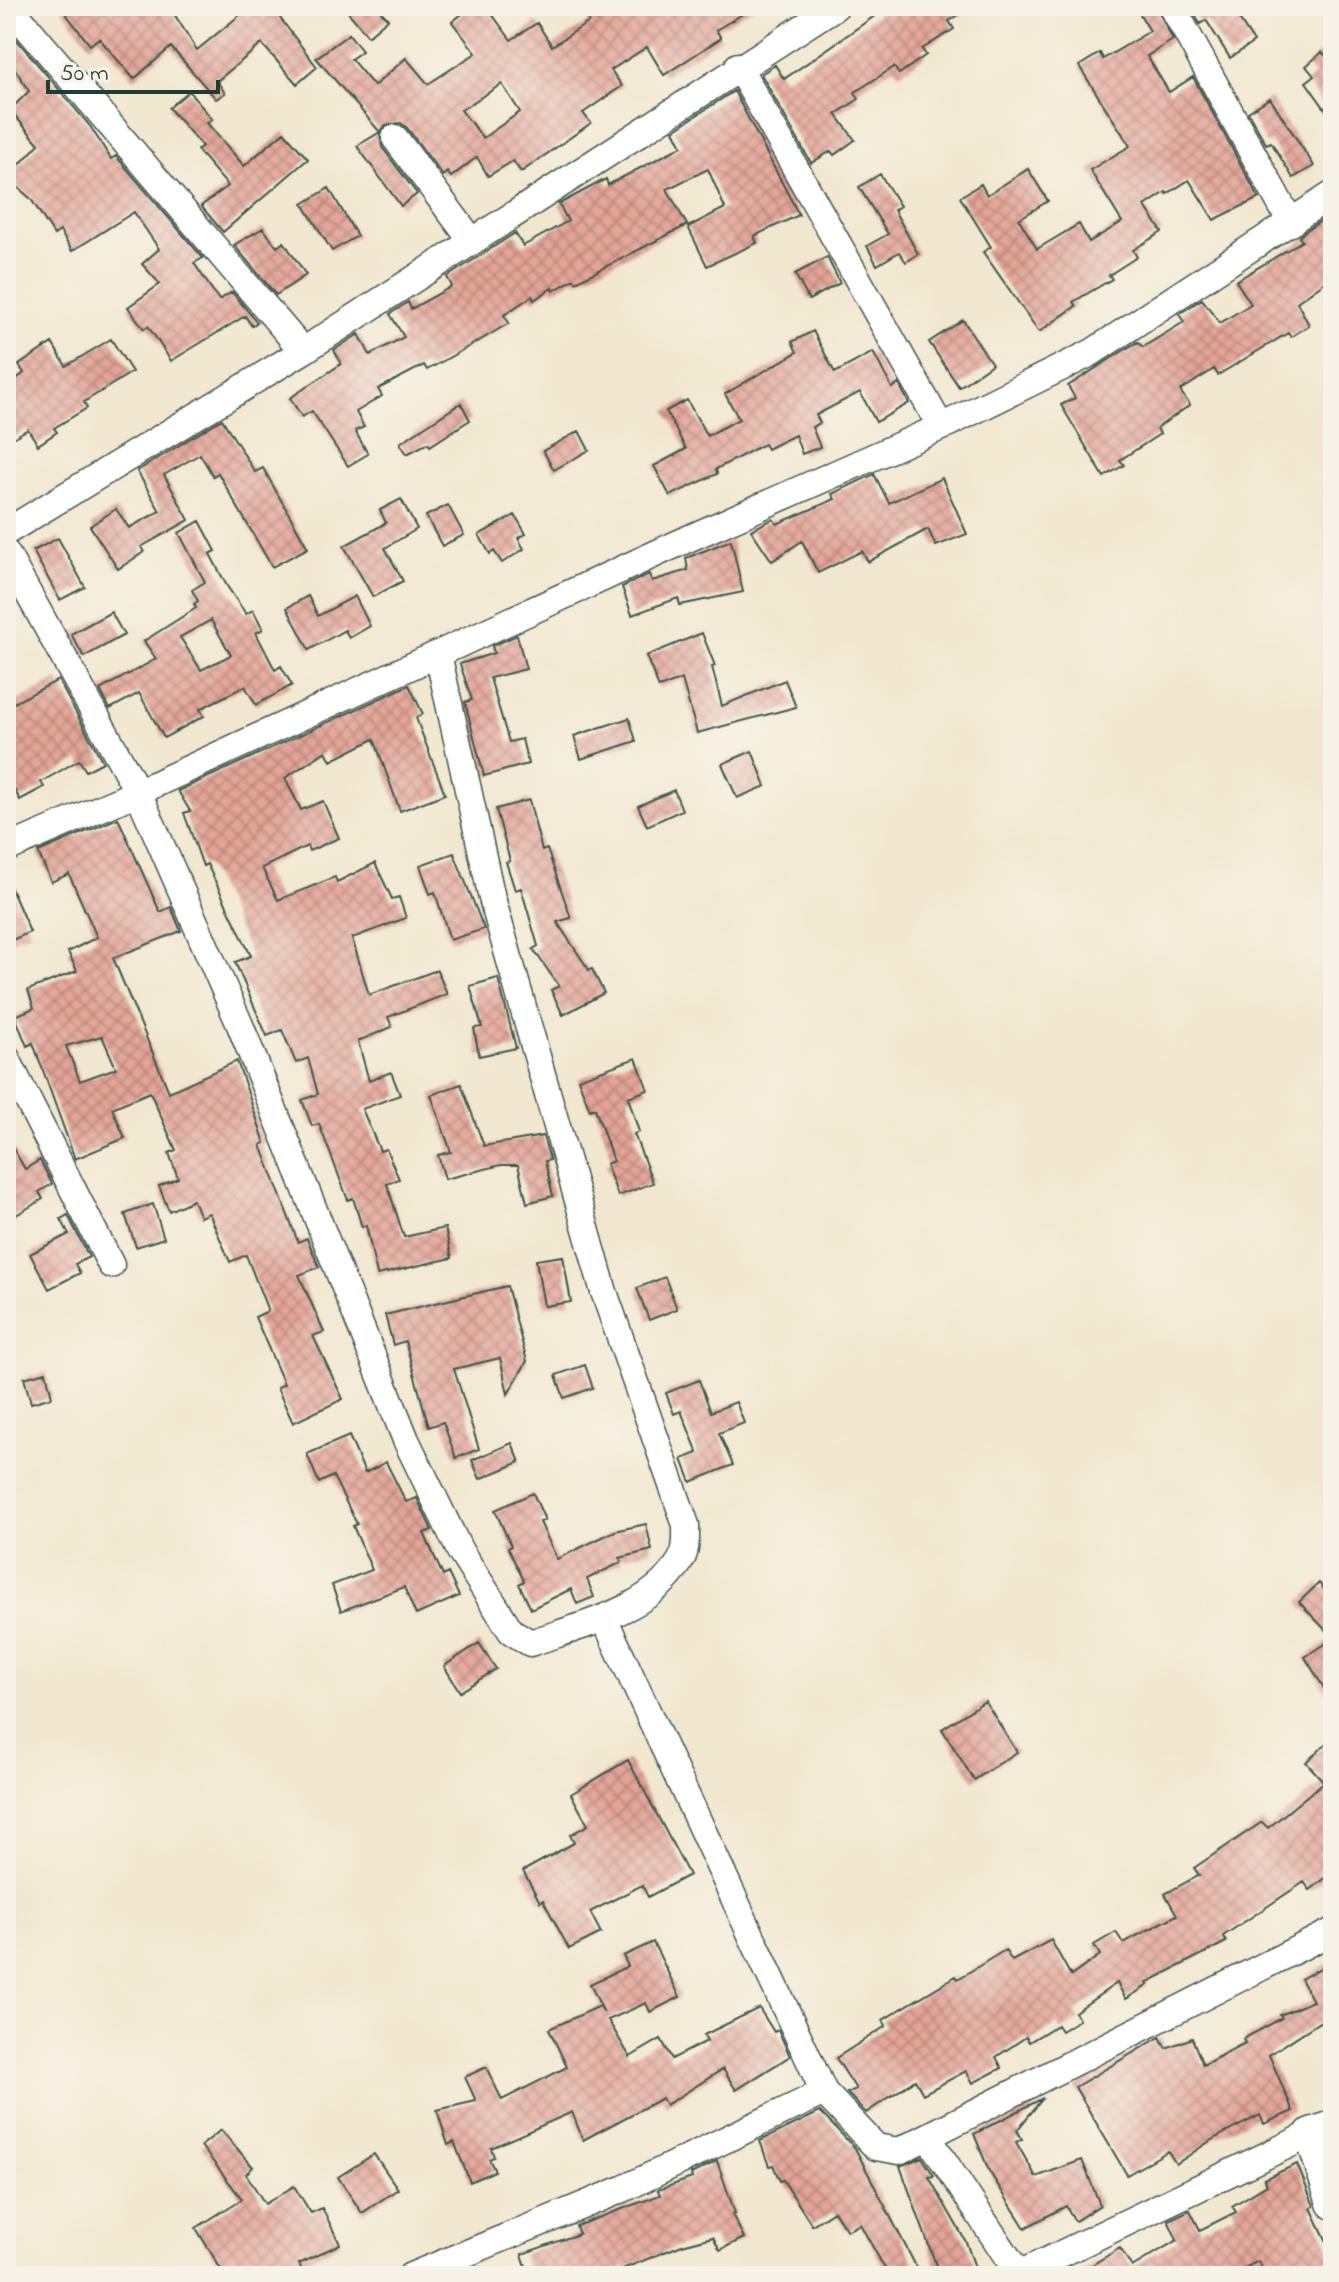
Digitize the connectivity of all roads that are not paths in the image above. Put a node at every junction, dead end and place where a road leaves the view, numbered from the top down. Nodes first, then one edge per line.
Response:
1 (9, 6) edge
2 (836, 6) edge
3 (1172, 6) edge
4 (738, 66) junction
5 (395, 138) dead end
6 (1333, 194) edge
7 (1291, 223) junction
8 (472, 241) junction
9 (303, 351) junction
10 (941, 427) junction
11 (6, 532) edge
12 (6, 553) edge
13 (438, 654) junction
14 (138, 792) junction
15 (6, 849) edge
16 (6, 1057) edge
17 (111, 1265) dead end
18 (604, 1618) junction
19 (1333, 1931) edge
20 (824, 2092) junction
21 (1322, 2130) edge
22 (928, 2137) junction
23 (1333, 2203) edge
24 (1019, 2275) edge
25 (411, 2276) edge

1 - 9 street
2 - 4 street
3 - 7 street
4 - 8 street
4 - 10 street
5 - 8 street
6 - 7 street
7 - 10 street
8 - 9 street
9 - 11 street
10 - 13 street
12 - 14 street
13 - 14 street
13 - 18 street
14 - 15 street
14 - 18 street
16 - 17 street
18 - 20 street
19 - 22 street
20 - 22 street
20 - 25 street
21 - 23 street
21 - 24 street
22 - 24 street

